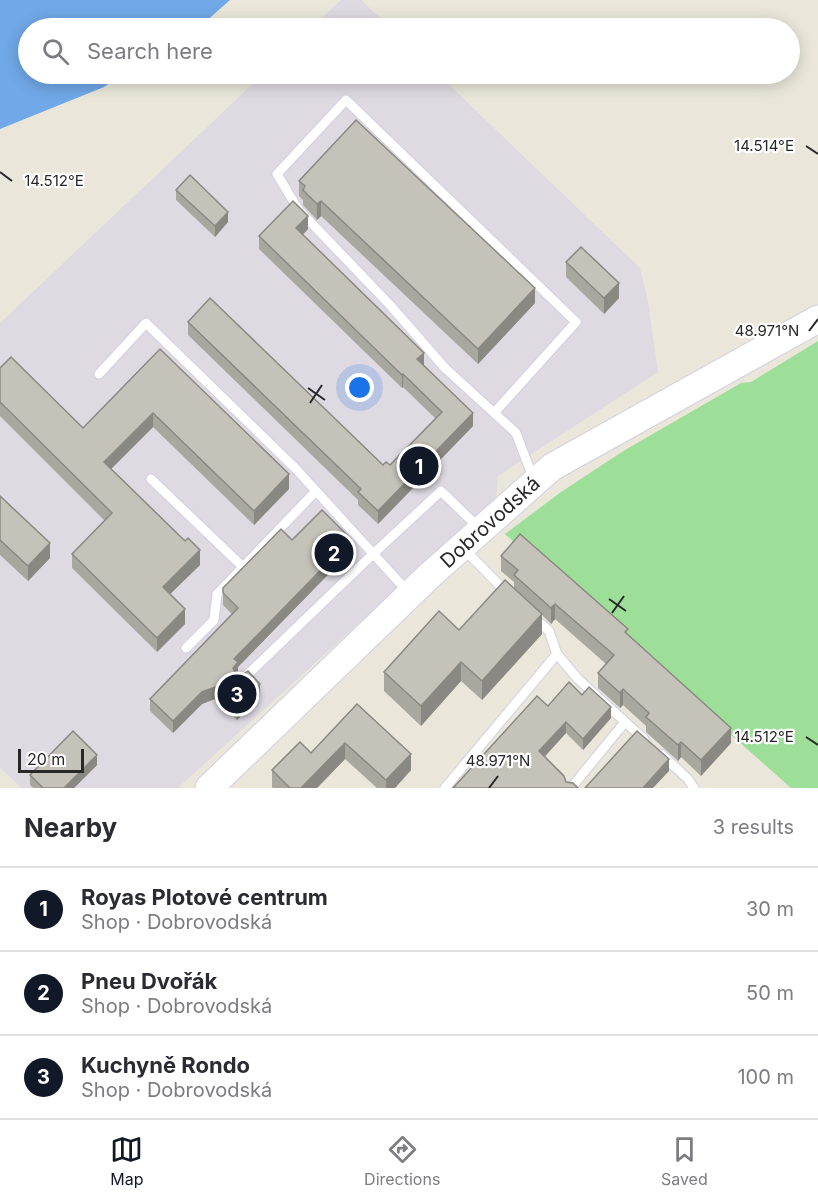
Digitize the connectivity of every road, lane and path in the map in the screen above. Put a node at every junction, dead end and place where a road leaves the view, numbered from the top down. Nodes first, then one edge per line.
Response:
1 (818, 319) edge
2 (99, 374) dead end
3 (494, 413) junction
4 (152, 479) dead end
5 (535, 482) junction
6 (316, 491) junction
7 (471, 538) junction
8 (373, 554) junction
9 (243, 567) junction
10 (410, 594) junction
11 (518, 602) edge
12 (525, 610) edge
13 (186, 648) dead end
14 (557, 654) junction
15 (240, 681) edge
16 (625, 722) junction
17 (649, 743) edge
18 (656, 750) edge
19 (208, 788) edge
20 (445, 788) edge
21 (571, 788) edge
22 (694, 788) edge

1 - 5 street, Dobrovodská
2 - 6 lane
3 - 3 lane
3 - 5 lane
4 - 9 lane
5 - 7 street, Dobrovodská
6 - 8 lane
6 - 9 lane
7 - 8 lane
7 - 10 street, Dobrovodská
7 - 11 lane
8 - 10 lane
8 - 15 lane
9 - 13 lane
10 - 19 street, Dobrovodská
12 - 14 lane
14 - 16 lane
14 - 20 lane
16 - 17 lane
16 - 21 lane
18 - 22 lane

